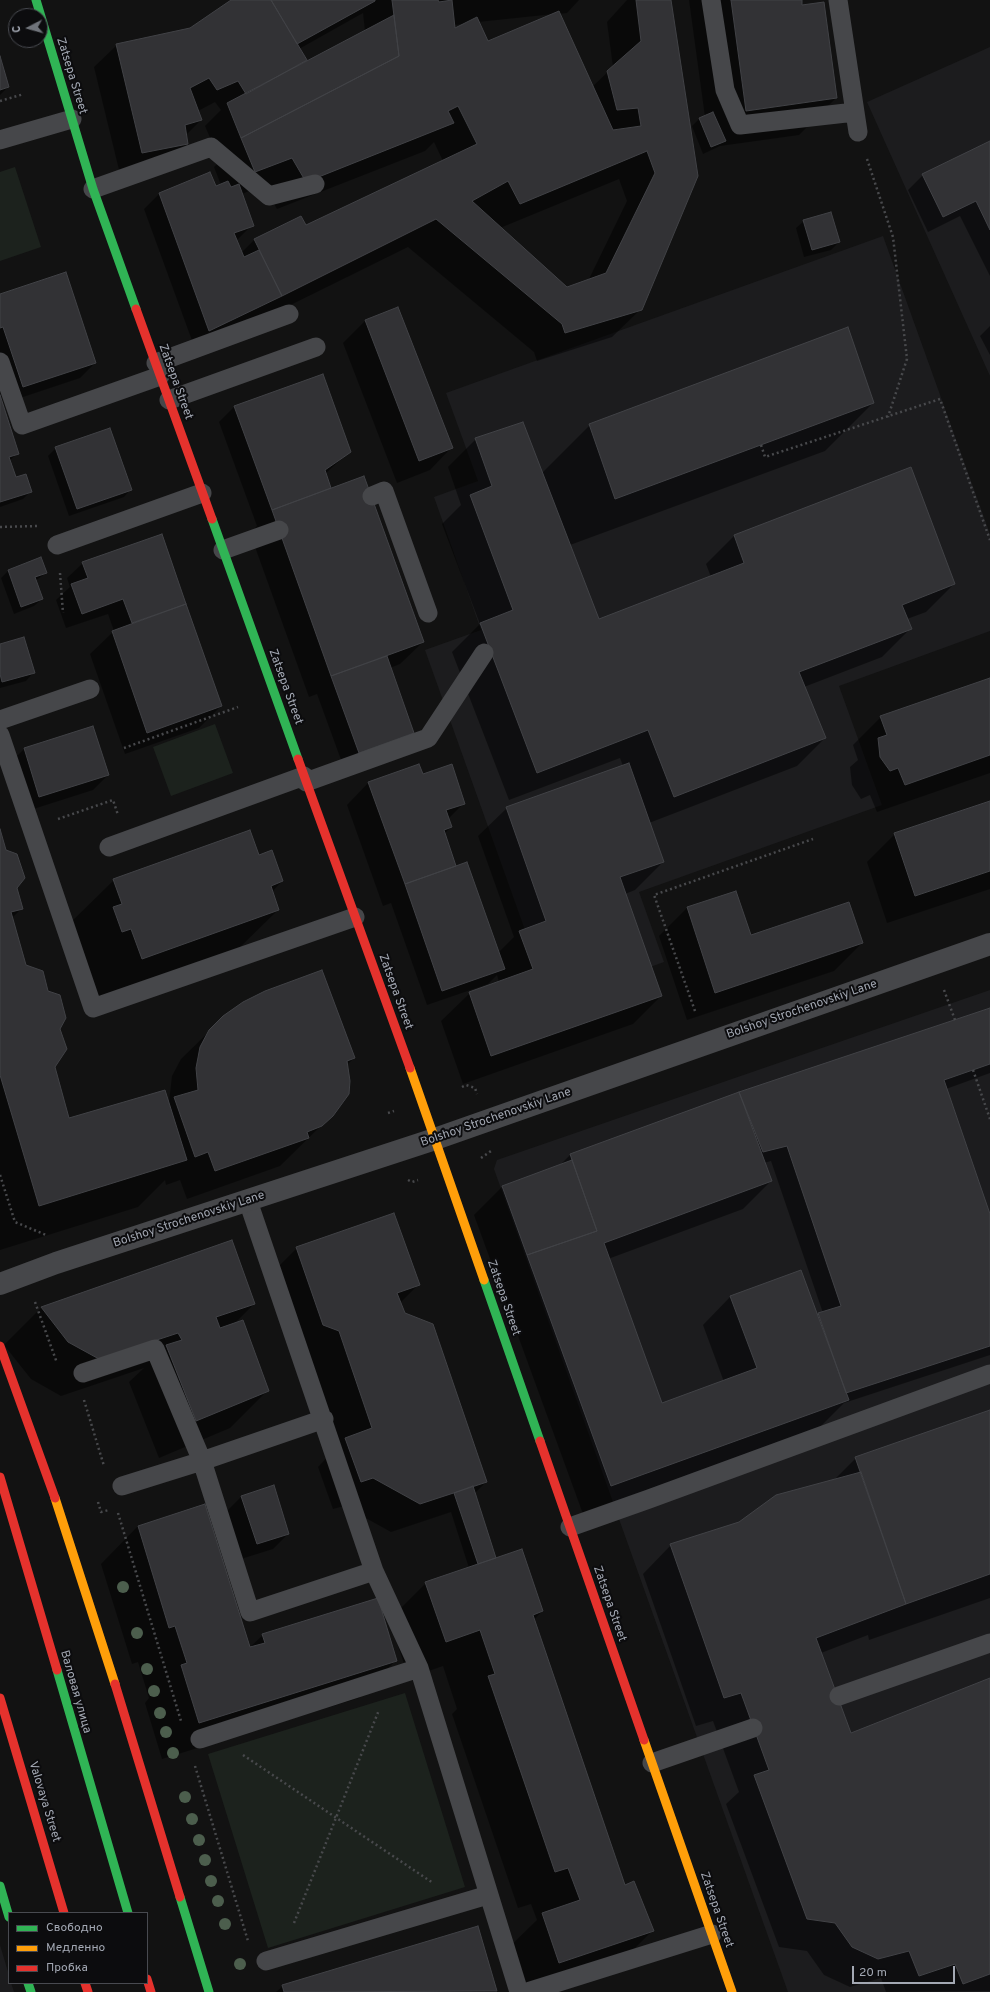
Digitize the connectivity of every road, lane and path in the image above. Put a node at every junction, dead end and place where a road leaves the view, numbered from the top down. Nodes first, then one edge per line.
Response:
1 (36, 0) edge
2 (711, 0) edge
3 (838, 0) edge
4 (24, 94) dead end
5 (0, 101) edge
6 (855, 112) junction
7 (72, 119) junction
8 (858, 132) joint
9 (0, 140) edge
10 (315, 184) dead end
11 (93, 188) junction
12 (289, 314) dead end
13 (316, 347) dead end
14 (0, 362) edge
15 (158, 370) junction
16 (169, 400) junction
17 (888, 417) junction
18 (761, 445) dead end
19 (202, 493) junction
20 (372, 496) dead end
21 (279, 530) dead end
22 (990, 540) edge
23 (57, 545) dead end
24 (223, 550) junction
25 (428, 614) dead end
26 (484, 653) dead end
27 (90, 689) dead end
28 (238, 707) dead end
29 (0, 720) edge
30 (0, 735) edge
31 (124, 748) dead end
32 (305, 779) junction
33 (32, 829) junction
34 (813, 839) dead end
35 (127, 840) junction
36 (109, 847) dead end
37 (355, 917) junction
38 (990, 944) edge
39 (944, 988) dead end
40 (695, 1011) dead end
41 (955, 1020) dead end
42 (973, 1070) dead end
43 (462, 1087) dead end
44 (478, 1096) dead end
45 (394, 1111) dead end
46 (388, 1113) dead end
47 (990, 1119) edge
48 (435, 1140) junction
49 (0, 1175) edge
50 (248, 1201) junction
51 (48, 1236) dead end
52 (0, 1284) edge
53 (40, 1300) dead end
54 (0, 1346) edge
55 (58, 1366) dead end
56 (83, 1373) dead end
57 (990, 1374) edge
58 (83, 1398) dead end
59 (324, 1419) junction
60 (202, 1461) junction
61 (104, 1467) dead end
62 (0, 1477) edge
63 (122, 1486) dead end
64 (116, 1508) dead end
65 (570, 1526) junction
66 (374, 1571) junction
67 (990, 1643) edge
68 (419, 1668) junction
69 (392, 1677) junction
70 (839, 1696) dead end
71 (0, 1698) edge
72 (183, 1728) dead end
73 (753, 1728) dead end
74 (206, 1737) joint
75 (192, 1758) dead end
76 (652, 1763) junction
77 (336, 1818) junction
78 (0, 1886) edge
79 (488, 1895) junction
80 (463, 1903) junction
81 (64, 1912) edge
82 (128, 1912) edge
83 (8, 1914) edge
84 (712, 1934) junction
85 (248, 1942) dead end
86 (273, 1959) joint
87 (148, 1982) edge
88 (151, 1992) edge
89 (209, 1992) edge
90 (519, 1992) edge
91 (527, 1992) edge
92 (732, 1992) edge

1 - 7 street, Zatsepa Street
2 - 6 lane
3 - 6 lane
4 - 5 path
6 - 8 lane
7 - 9 lane
7 - 11 street, Zatsepa Street
8 - 17 path
10 - 11 lane
11 - 15 street, Zatsepa Street
12 - 15 lane
13 - 16 lane
14 - 15 lane
15 - 16 street, Zatsepa Street
16 - 19 street, Zatsepa Street
17 - 18 path
17 - 22 path
19 - 23 lane
19 - 24 street, Zatsepa Street
20 - 25 lane
21 - 24 lane
24 - 32 street, Zatsepa Street
26 - 32 lane
27 - 29 lane
28 - 31 path
30 - 33 lane
32 - 35 lane
32 - 37 street, Zatsepa Street
33 - 35 path
33 - 37 lane
34 - 40 path
35 - 36 lane
37 - 48 street, Zatsepa Street
38 - 48 street, Bolshoy Strochenovskiy Lane
39 - 41 path
42 - 47 path
43 - 44 path
45 - 46 path
48 - 50 street, Bolshoy Strochenovskiy Lane
48 - 65 street, Zatsepa Street
49 - 51 path
50 - 52 street, Bolshoy Strochenovskiy Lane
50 - 59 lane
53 - 55 path
54 - 89 street
56 - 60 lane
57 - 65 lane
58 - 61 path
59 - 60 lane
59 - 66 lane
60 - 63 lane
60 - 66 lane
62 - 82 street, Валовая улица
64 - 72 path
65 - 76 street, Zatsepa Street
66 - 68 lane
67 - 70 lane
68 - 69 lane
68 - 79 lane
69 - 74 lane
69 - 77 path
71 - 81 street, Valovaya Street
73 - 76 lane
74 - 77 path
75 - 85 path
76 - 84 street, Zatsepa Street
77 - 80 path
77 - 86 path
78 - 83 street
79 - 80 lane
79 - 90 lane
80 - 86 lane
84 - 91 lane
84 - 92 street, Zatsepa Street
87 - 88 street

